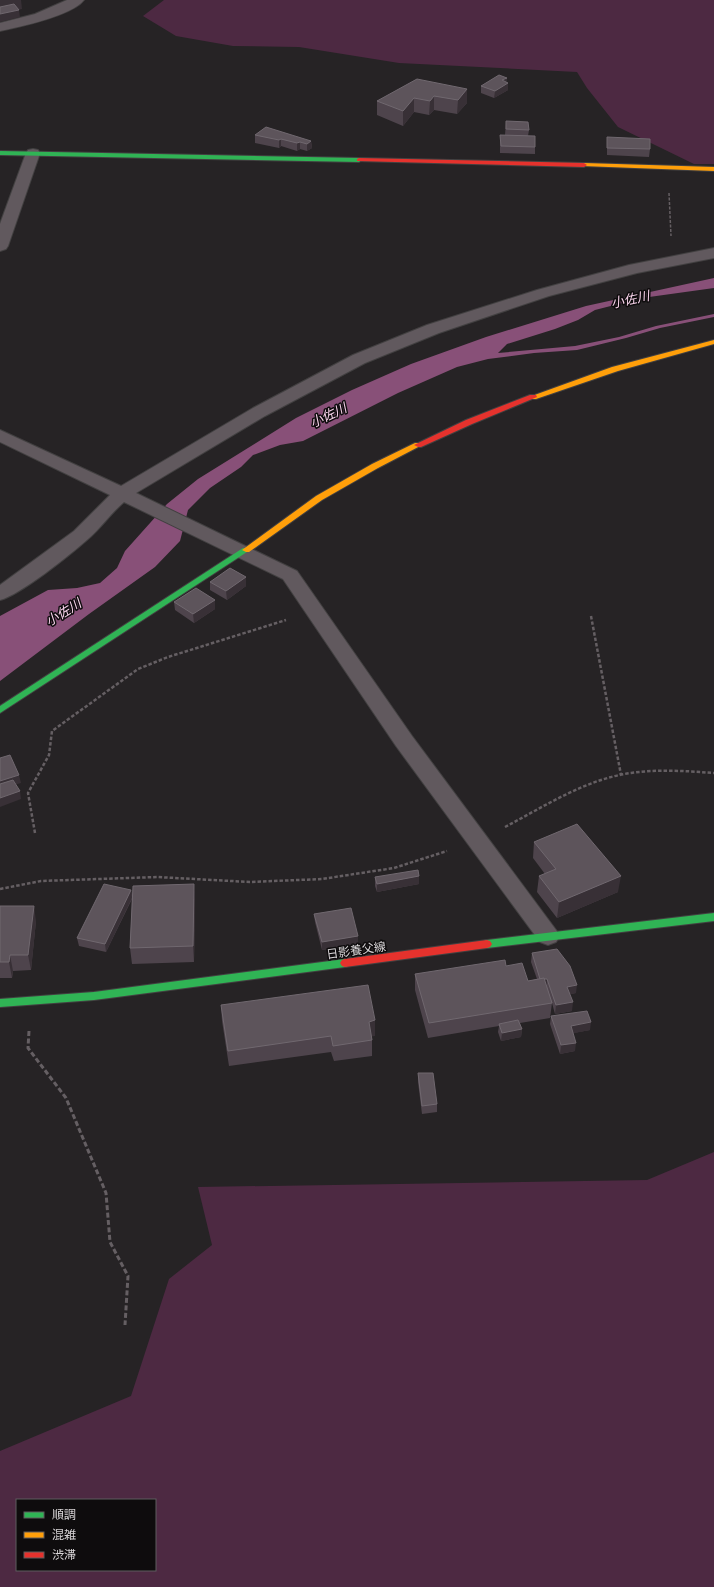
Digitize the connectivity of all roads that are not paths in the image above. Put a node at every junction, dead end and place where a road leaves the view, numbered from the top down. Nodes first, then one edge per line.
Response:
1 (77, 0) edge
2 (0, 27) edge
3 (0, 153) edge
4 (33, 153) junction
5 (714, 169) edge
6 (0, 246) edge
7 (714, 253) edge
8 (714, 342) edge
9 (0, 435) edge
10 (126, 495) junction
11 (237, 549) junction
12 (0, 594) edge
13 (0, 710) edge
14 (714, 917) edge
15 (548, 936) junction
16 (0, 1003) edge

1 - 2 street
3 - 4 street
4 - 5 street
4 - 6 street
7 - 10 street
8 - 11 street
9 - 10 street
10 - 11 street
10 - 12 street
11 - 13 street
11 - 15 street
14 - 15 street, 日影養父線
15 - 16 street, 日影養父線

